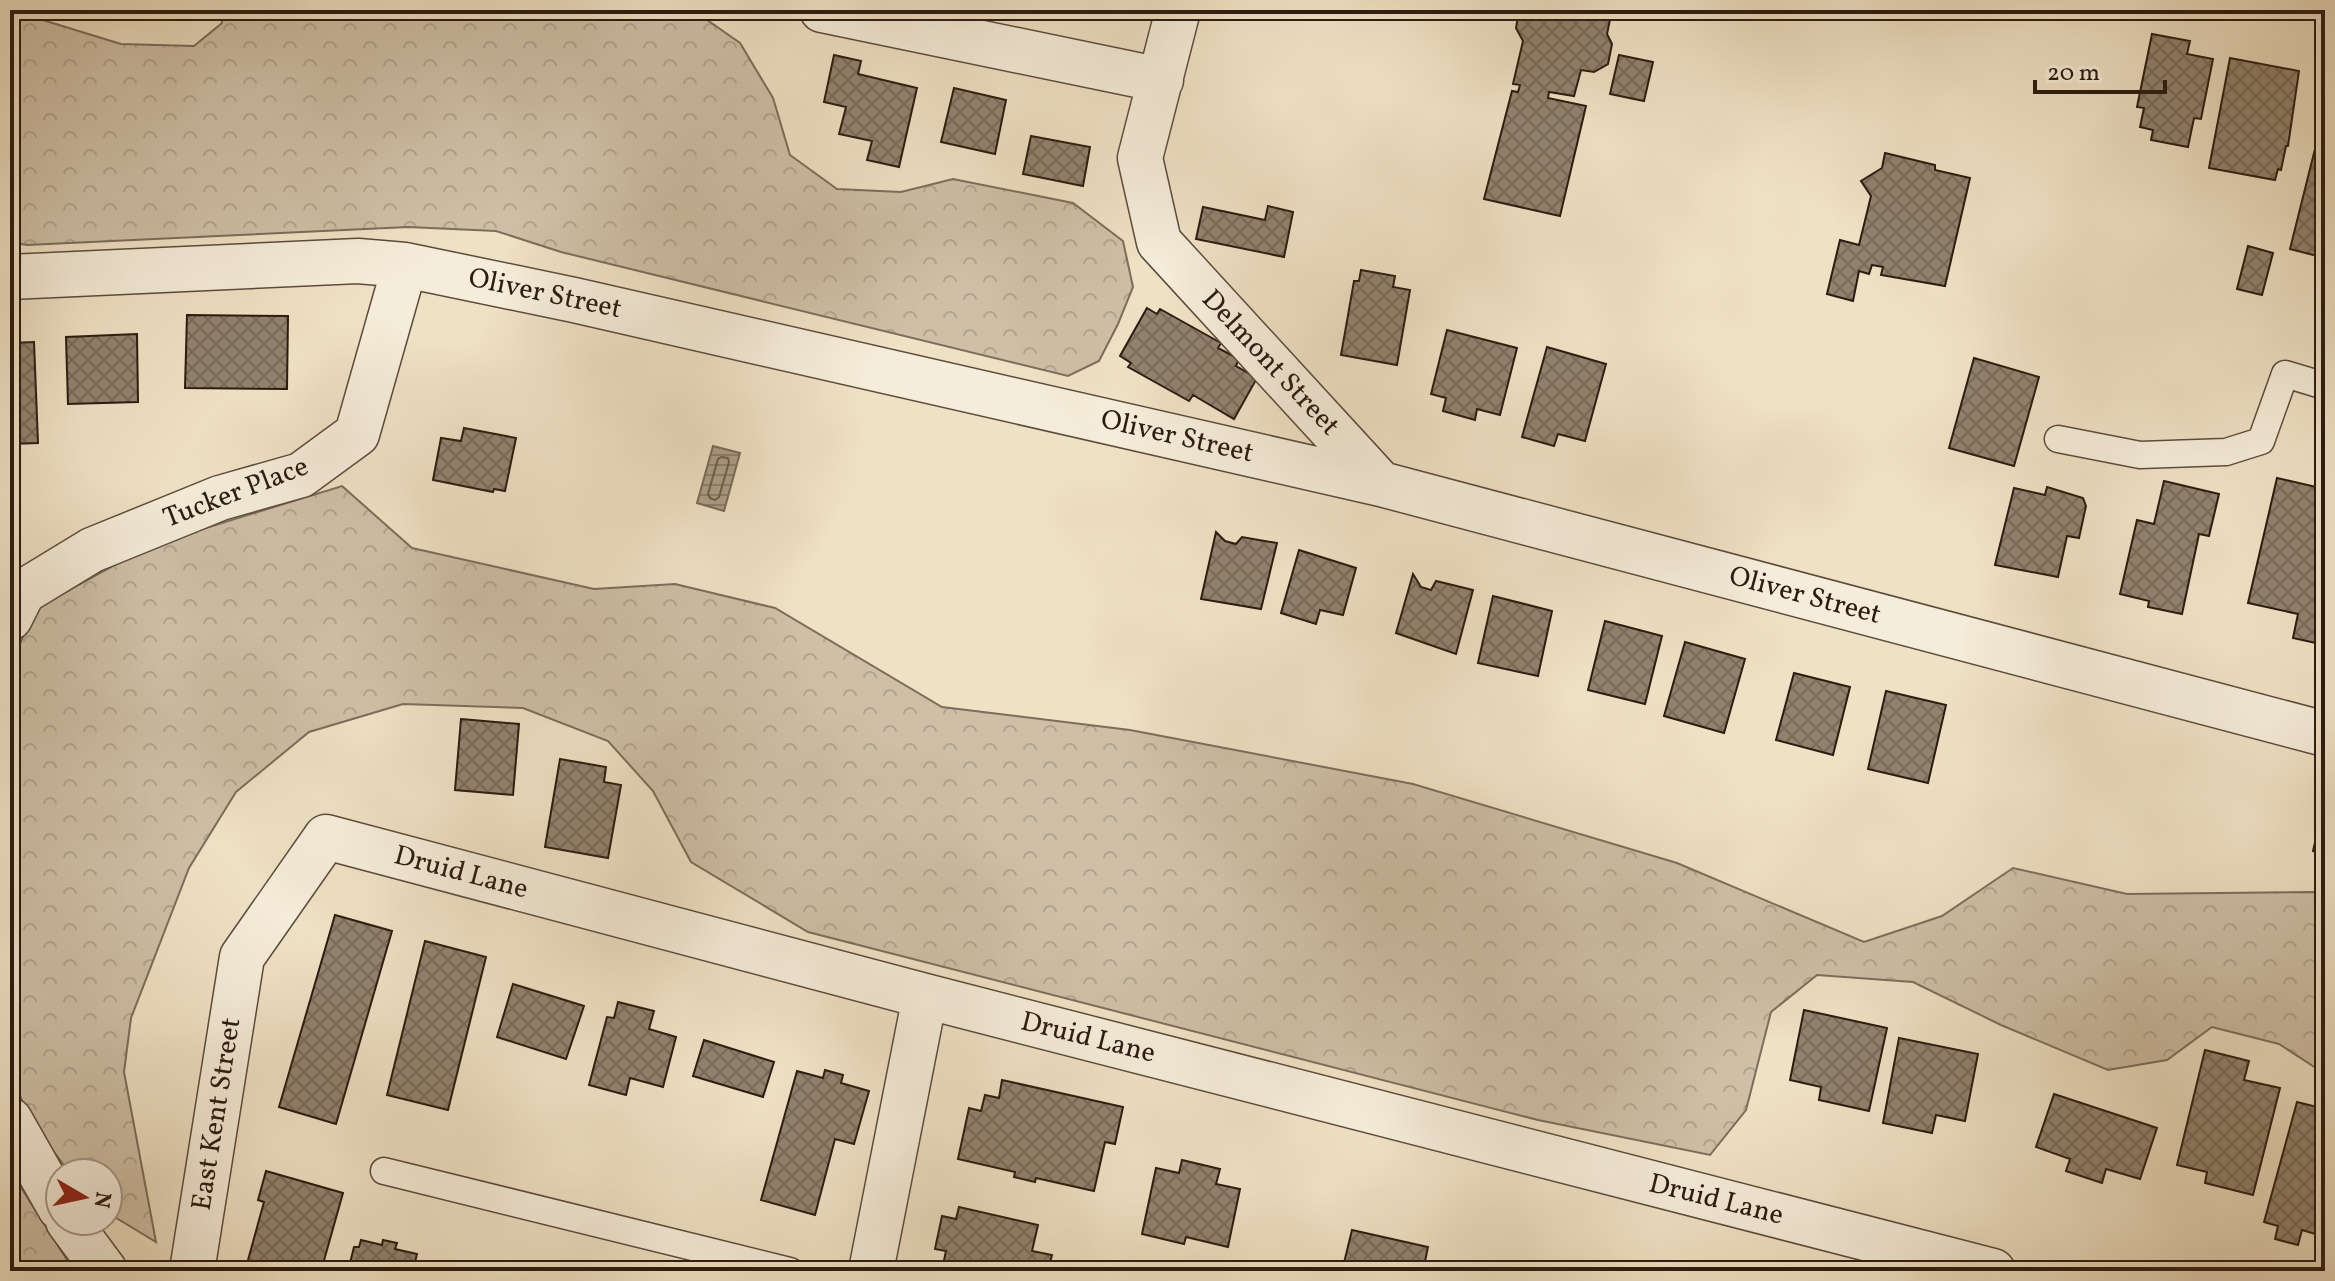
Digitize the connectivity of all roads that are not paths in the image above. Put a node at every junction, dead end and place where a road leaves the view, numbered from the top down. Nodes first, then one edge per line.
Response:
1 (822, 10) edge
2 (1178, 10) edge
3 (1161, 80) junction
4 (405, 265) junction
5 (10, 277) edge
6 (2325, 386) edge
7 (2058, 439) dead end
8 (1381, 484) junction
9 (10, 618) edge
10 (2325, 734) edge
11 (242, 957) joint
12 (925, 996) junction
13 (10, 1120) edge
14 (384, 1171) dead end
15 (44, 1180) edge
16 (80, 1237) edge
17 (105, 1271) edge
18 (192, 1271) edge
19 (790, 1271) edge
20 (871, 1271) edge
21 (1993, 1271) edge

1 - 3 street
2 - 3 street
3 - 8 street, Delmont Street
4 - 5 street, Oliver Street
4 - 8 street, Oliver Street
4 - 9 street, Tucker Place
6 - 7 lane
8 - 10 street, Oliver Street
11 - 12 street, Druid Lane
11 - 18 street, East Kent Street
12 - 20 street
12 - 21 street, Druid Lane
13 - 15 street
14 - 19 lane
16 - 17 street

